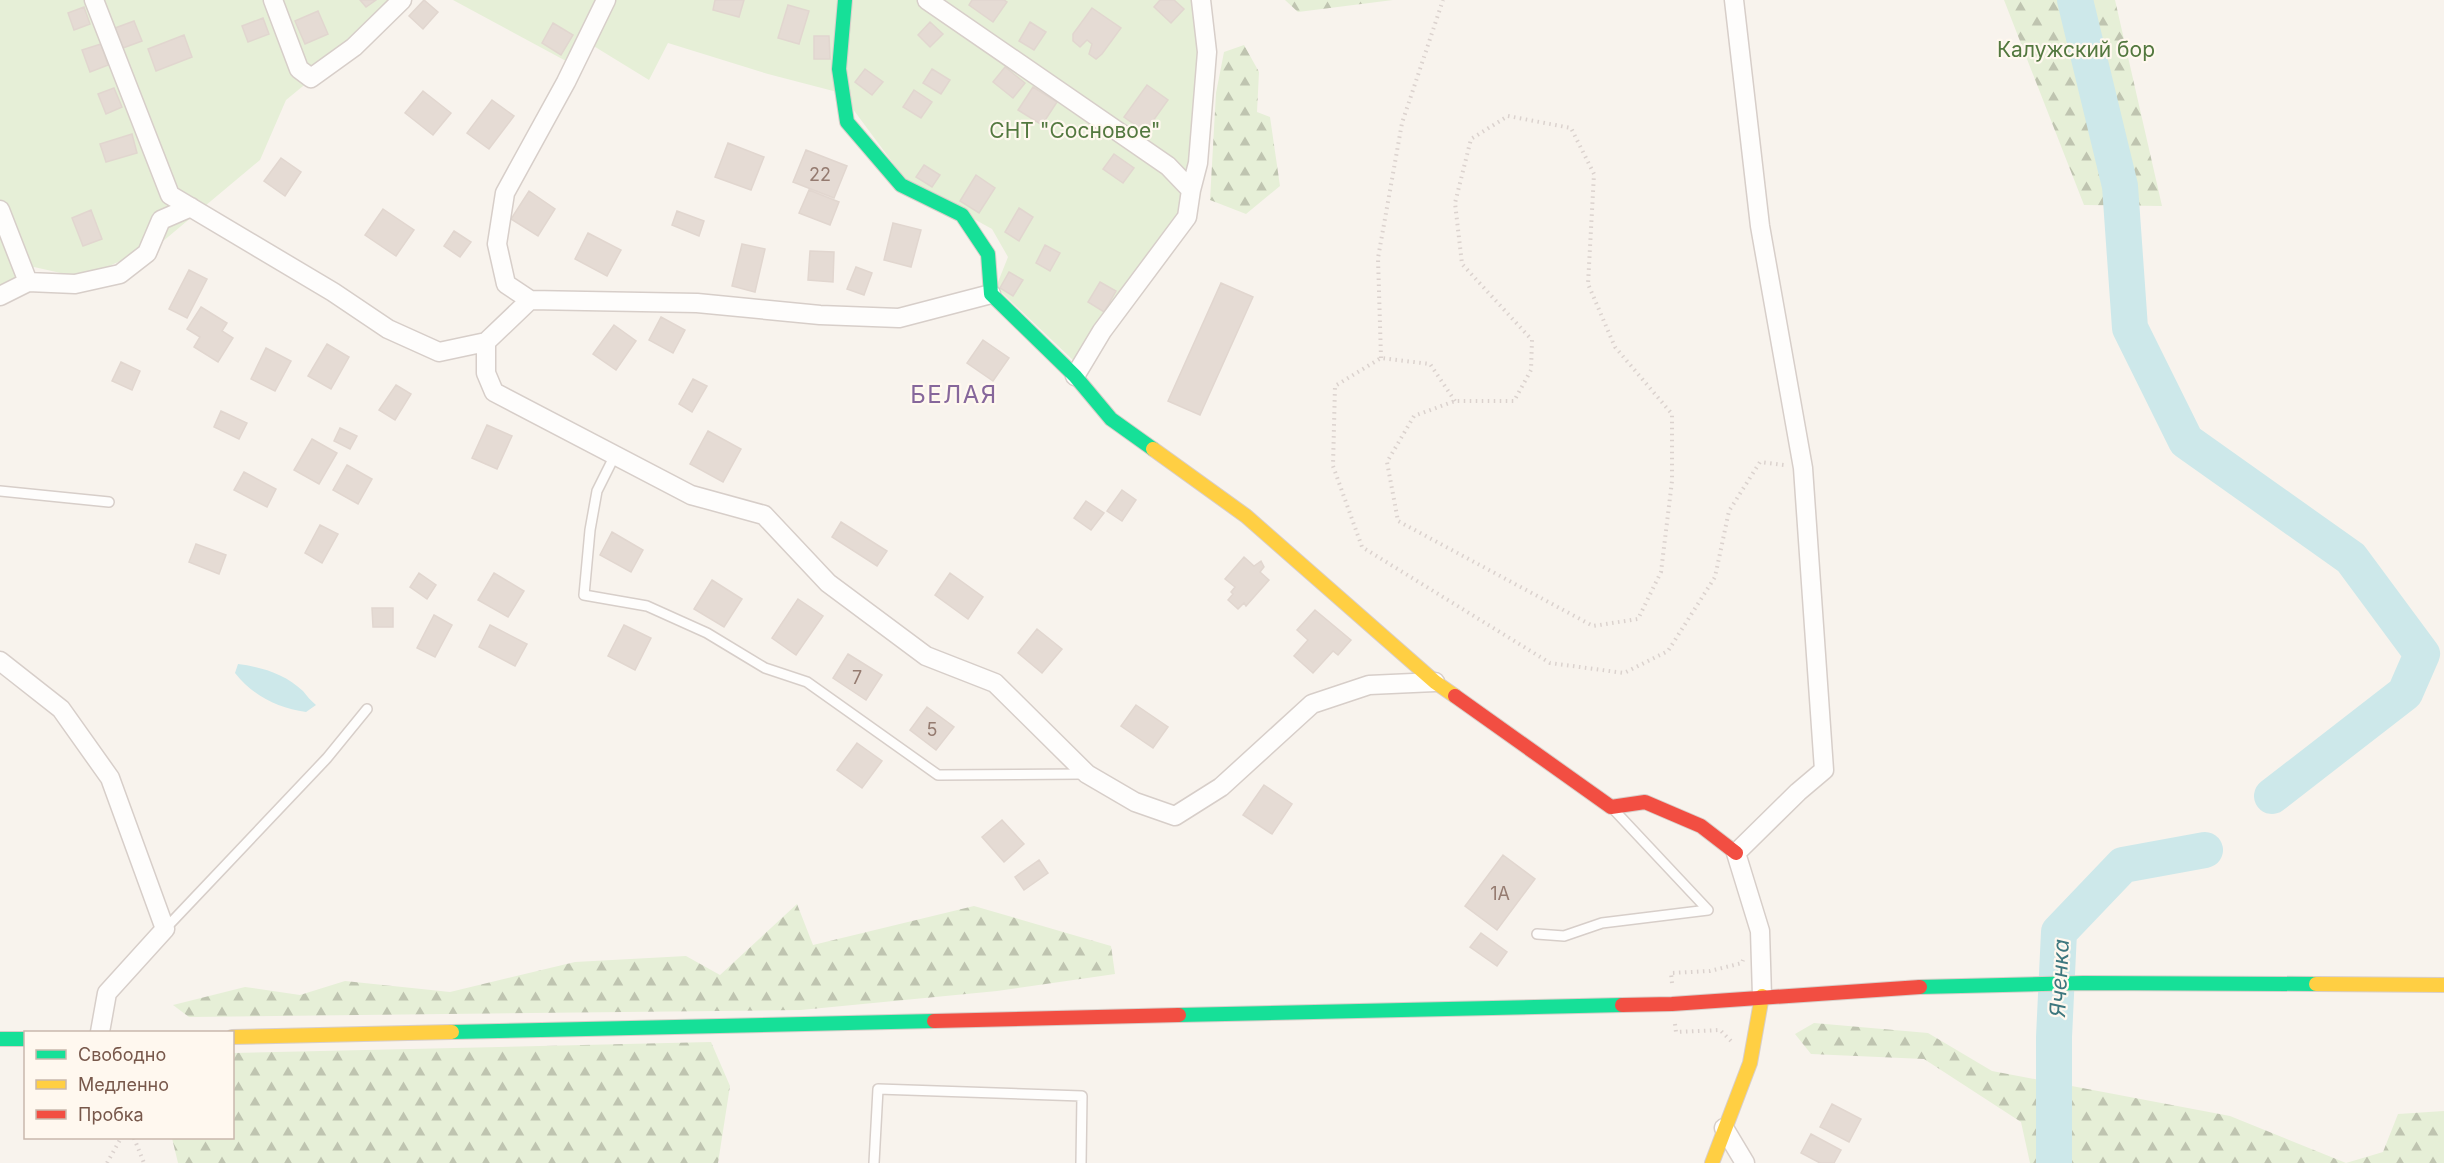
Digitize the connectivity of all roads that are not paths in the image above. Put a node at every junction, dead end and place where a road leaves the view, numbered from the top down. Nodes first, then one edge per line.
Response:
1 (94, 0) edge
2 (273, 0) edge
3 (402, 0) edge
4 (606, 0) edge
5 (844, 0) edge
6 (927, 0) edge
7 (1202, 0) edge
8 (1734, 0) edge
9 (1191, 190) junction
10 (191, 207) junction
11 (0, 210) edge
12 (28, 282) junction
13 (991, 294) junction
14 (0, 296) edge
15 (530, 300) junction
16 (486, 342) junction
17 (1076, 376) junction
18 (615, 455) junction
19 (0, 491) edge
20 (109, 502) dead end
21 (0, 661) edge
22 (1435, 682) junction
23 (367, 709) dead end
24 (1087, 774) junction
25 (1611, 807) junction
26 (1736, 853) junction
27 (165, 929) junction
28 (1537, 934) dead end
29 (2444, 985) edge
30 (1761, 996) junction
31 (100, 1031) edge
32 (234, 1037) edge
33 (0, 1039) edge
34 (24, 1039) edge
35 (1724, 1128) junction
36 (874, 1163) edge
37 (1081, 1163) edge
38 (1712, 1163) edge
39 (1745, 1163) edge

1 - 10 street
2 - 3 street
4 - 15 street
5 - 13 main road
6 - 9 street
7 - 9 street
8 - 26 street
9 - 17 street
10 - 12 street
10 - 16 street
11 - 12 street
12 - 14 street
13 - 15 street
13 - 17 main road
15 - 16 street
16 - 18 street
17 - 22 main road
18 - 24 street
18 - 24 lane
19 - 20 lane
21 - 27 street
22 - 24 street
22 - 25 main road
23 - 27 lane
25 - 26 main road
25 - 28 lane
26 - 30 street
27 - 31 street
29 - 30 main road
30 - 32 main road
30 - 35 main road
33 - 34 main road
35 - 38 main road
35 - 39 street
36 - 37 lane

